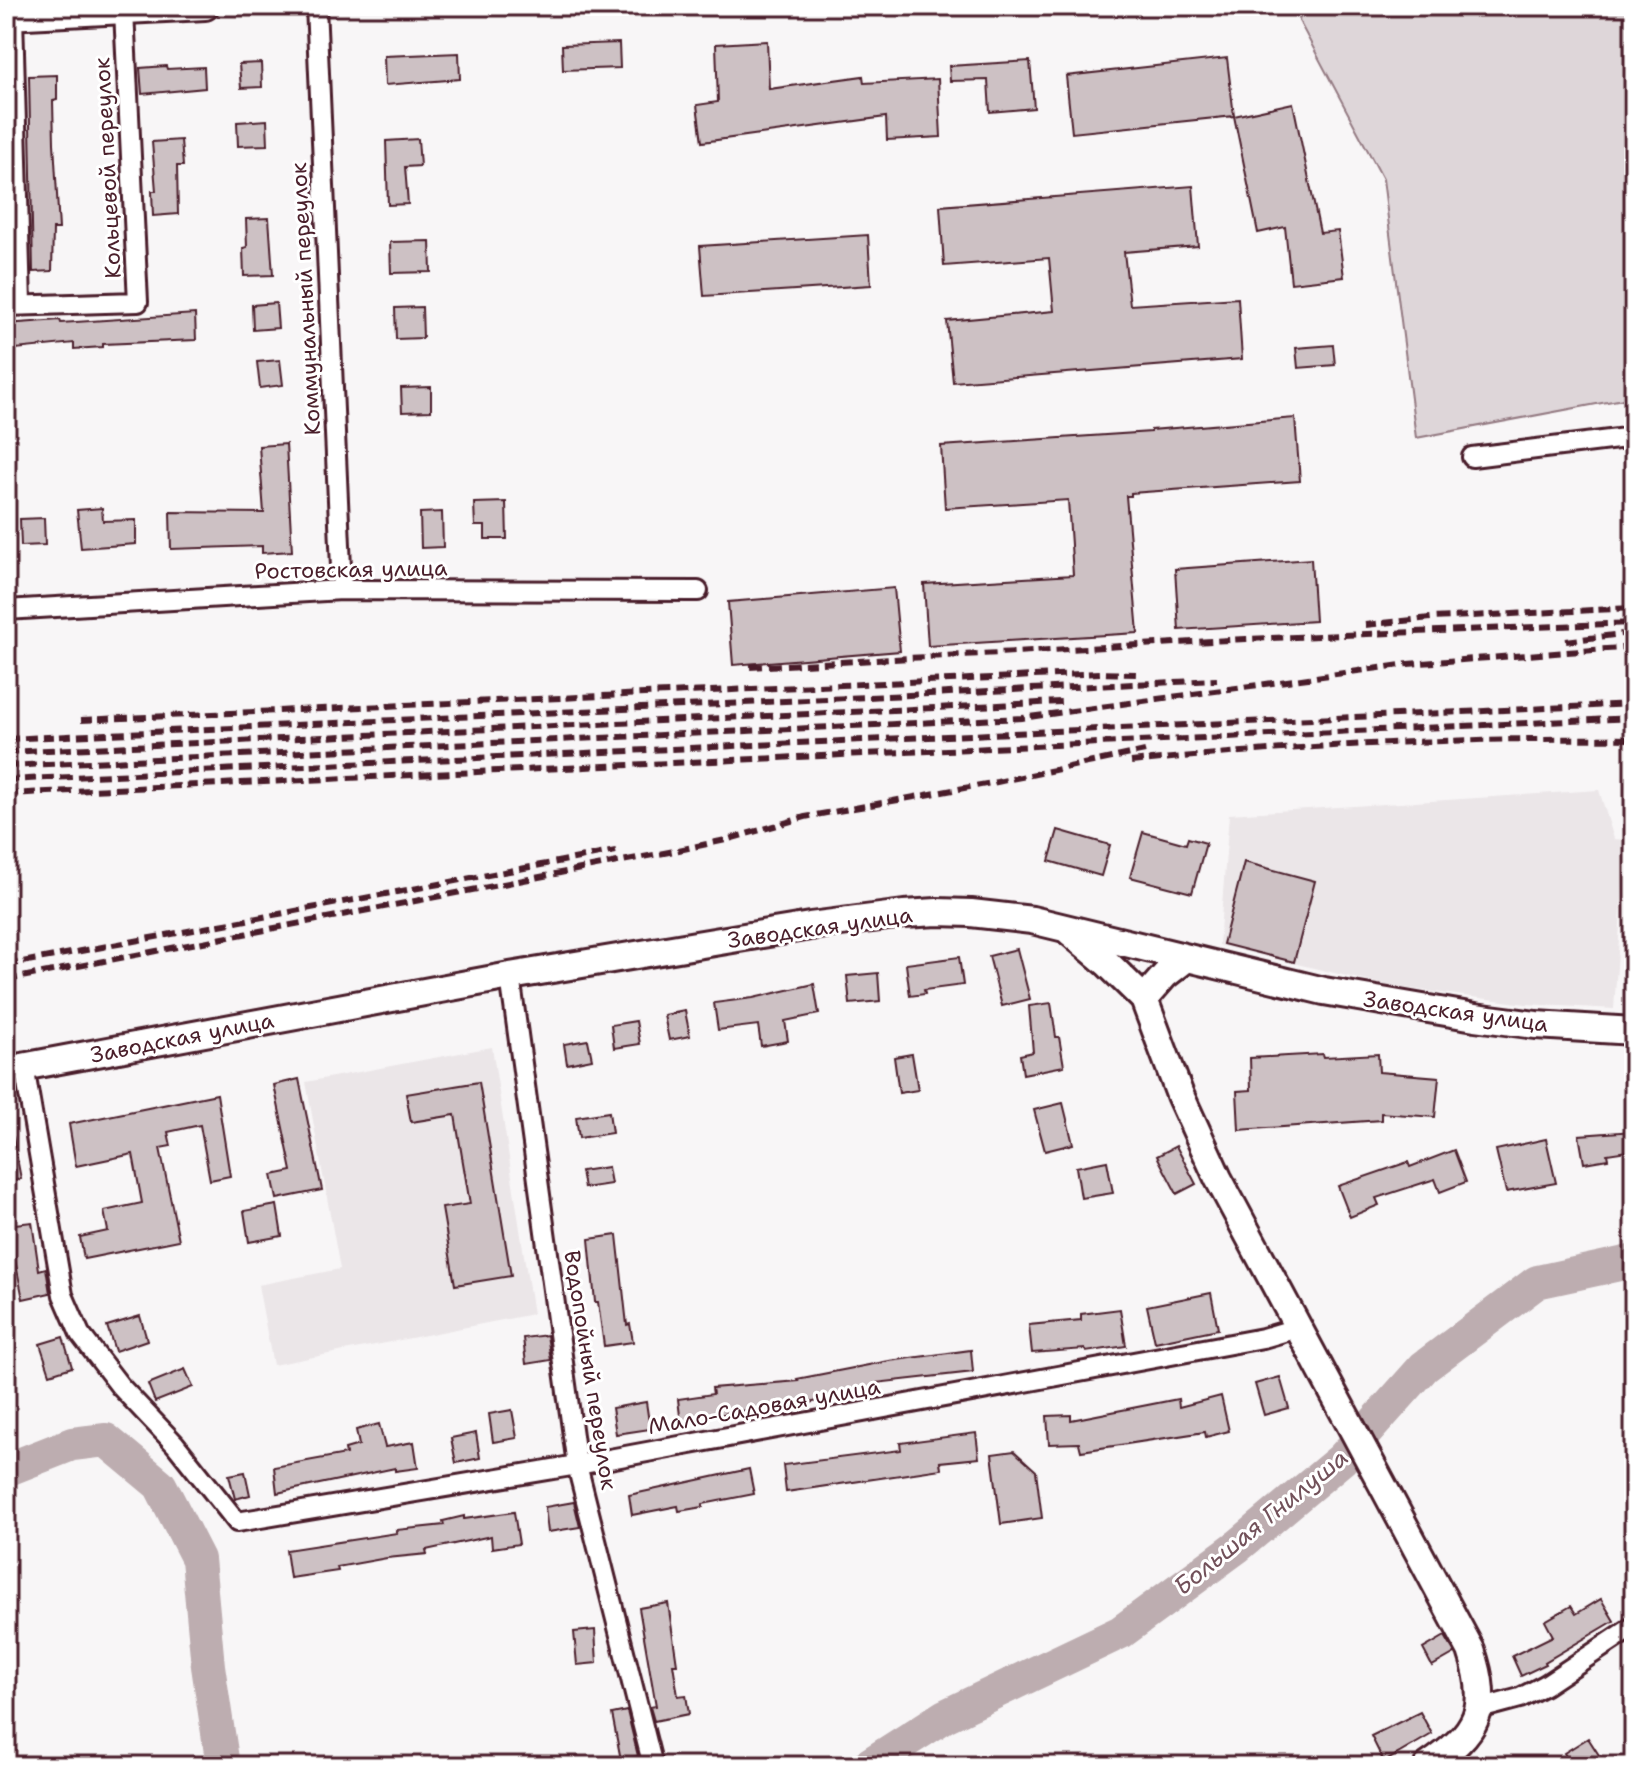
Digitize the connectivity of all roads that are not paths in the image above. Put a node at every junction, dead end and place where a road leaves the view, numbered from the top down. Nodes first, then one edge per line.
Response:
1 (205, 6) edge
2 (316, 6) edge
3 (124, 11) junction
4 (10, 16) edge
5 (14, 306) edge
6 (1634, 437) edge
7 (1472, 457) dead end
8 (342, 590) junction
9 (698, 591) dead end
10 (6, 610) edge
11 (1063, 928) junction
12 (1187, 958) junction
13 (510, 976) junction
14 (1144, 999) junction
15 (1634, 1031) edge
16 (15, 1068) edge
17 (1297, 1328) junction
18 (577, 1465) junction
19 (1634, 1626) edge
20 (1479, 1709) junction
21 (653, 1766) edge
22 (1428, 1766) edge

1 - 3 main road
2 - 8 street, Коммунальный переулок
3 - 4 main road
3 - 5 street, Кольцевой переулок
4 - 5 street, Кольцевой переулок
6 - 7 street
8 - 9 street, Ростовская улица
8 - 10 street, Ростовская улица
11 - 12 main road, Заводская улица
11 - 13 main road, Заводская улица
11 - 14 main road
12 - 14 main road
12 - 15 main road, Заводская улица
13 - 16 main road, Заводская улица
13 - 18 street, Водопойный переулок
14 - 17 main road
16 - 18 street, Мало-Садовая улица
17 - 18 street, Мало-Садовая улица
17 - 20 main road
18 - 21 street, Водопойный переулок
19 - 20 street
20 - 22 main road

